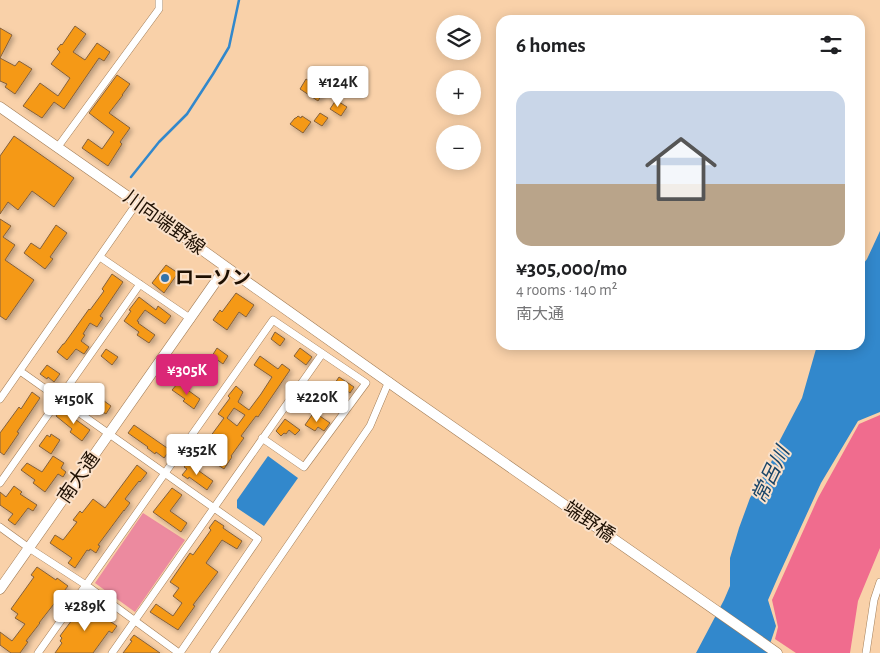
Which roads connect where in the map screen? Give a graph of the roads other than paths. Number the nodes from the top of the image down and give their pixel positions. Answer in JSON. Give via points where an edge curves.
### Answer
{"nodes":[{"id":1,"x":159,"y":0,"type":"edge"},
{"id":2,"x":0,"y":108,"type":"edge"},
{"id":3,"x":58,"y":148,"type":"junction"},
{"id":4,"x":137,"y":203,"type":"junction"},
{"id":5,"x":100,"y":257,"type":"junction"},
{"id":6,"x":226,"y":267,"type":"junction"},
{"id":7,"x":140,"y":284,"type":"junction"},
{"id":8,"x":191,"y":319,"type":"junction"},
{"id":9,"x":322,"y":354,"type":"junction"},
{"id":10,"x":20,"y":372,"type":"junction"},
{"id":11,"x":389,"y":381,"type":"junction"},
{"id":12,"x":401,"y":391,"type":"joint"},
{"id":13,"x":0,"y":399,"type":"edge"},
{"id":14,"x":59,"y":399,"type":"junction"},
{"id":15,"x":109,"y":434,"type":"junction"},
{"id":16,"x":262,"y":438,"type":"junction"},
{"id":17,"x":166,"y":473,"type":"junction"},
{"id":18,"x":0,"y":483,"type":"edge"},
{"id":19,"x":214,"y":508,"type":"junction"},
{"id":20,"x":0,"y":527,"type":"edge"},
{"id":21,"x":29,"y":548,"type":"junction"},
{"id":22,"x":880,"y":582,"type":"edge"},
{"id":23,"x":86,"y":585,"type":"junction"},
{"id":24,"x":0,"y":589,"type":"edge"},
{"id":25,"x":135,"y":621,"type":"junction"},
{"id":26,"x":38,"y":653,"type":"edge"},
{"id":27,"x":112,"y":653,"type":"edge"},
{"id":28,"x":179,"y":653,"type":"edge"},
{"id":29,"x":214,"y":653,"type":"edge"},
{"id":30,"x":777,"y":653,"type":"edge"},
{"id":31,"x":866,"y":653,"type":"edge"}],
"edges":[{"from":1,"to":3,"type":"street","via":[[159,9]]},
{"from":2,"to":3,"type":"main road","name":"川向端野線"},
{"from":3,"to":4,"type":"main road","name":"川向端野線"},
{"from":4,"to":5,"type":"street"},
{"from":4,"to":6,"type":"main road","name":"川向端野線"},
{"from":5,"to":7,"type":"street"},
{"from":5,"to":10,"type":"street"},
{"from":6,"to":8,"type":"main road","name":"南大通"},
{"from":6,"to":11,"type":"main road","name":"川向端野線"},
{"from":7,"to":8,"type":"street"},
{"from":7,"to":14,"type":"street"},
{"from":8,"to":15,"type":"main road","name":"南大通"},
{"from":9,"to":16,"type":"street"},
{"from":9,"to":16,"type":"street","via":[[366,383],[304,467]]},
{"from":9,"to":17,"type":"street","via":[[273,320]]},
{"from":10,"to":13,"type":"street"},
{"from":10,"to":14,"type":"street"},
{"from":11,"to":12,"type":"main road","name":"川向端野線"},
{"from":11,"to":29,"type":"street","via":[[370,426]]},
{"from":12,"to":30,"type":"main road","name":"端野橋"},
{"from":14,"to":15,"type":"street"},
{"from":14,"to":18,"type":"street"},
{"from":15,"to":17,"type":"street"},
{"from":15,"to":21,"type":"main road","name":"南大通"},
{"from":16,"to":19,"type":"street"},
{"from":17,"to":19,"type":"street"},
{"from":17,"to":23,"type":"street"},
{"from":19,"to":25,"type":"street"},
{"from":19,"to":28,"type":"street","via":[[258,539]]},
{"from":20,"to":21,"type":"street"},
{"from":21,"to":23,"type":"street"},
{"from":21,"to":24,"type":"main road","name":"南大通"},
{"from":22,"to":31,"type":"street"},
{"from":23,"to":25,"type":"street"},
{"from":23,"to":26,"type":"street"},
{"from":25,"to":27,"type":"street"},
{"from":25,"to":28,"type":"street"}]}
